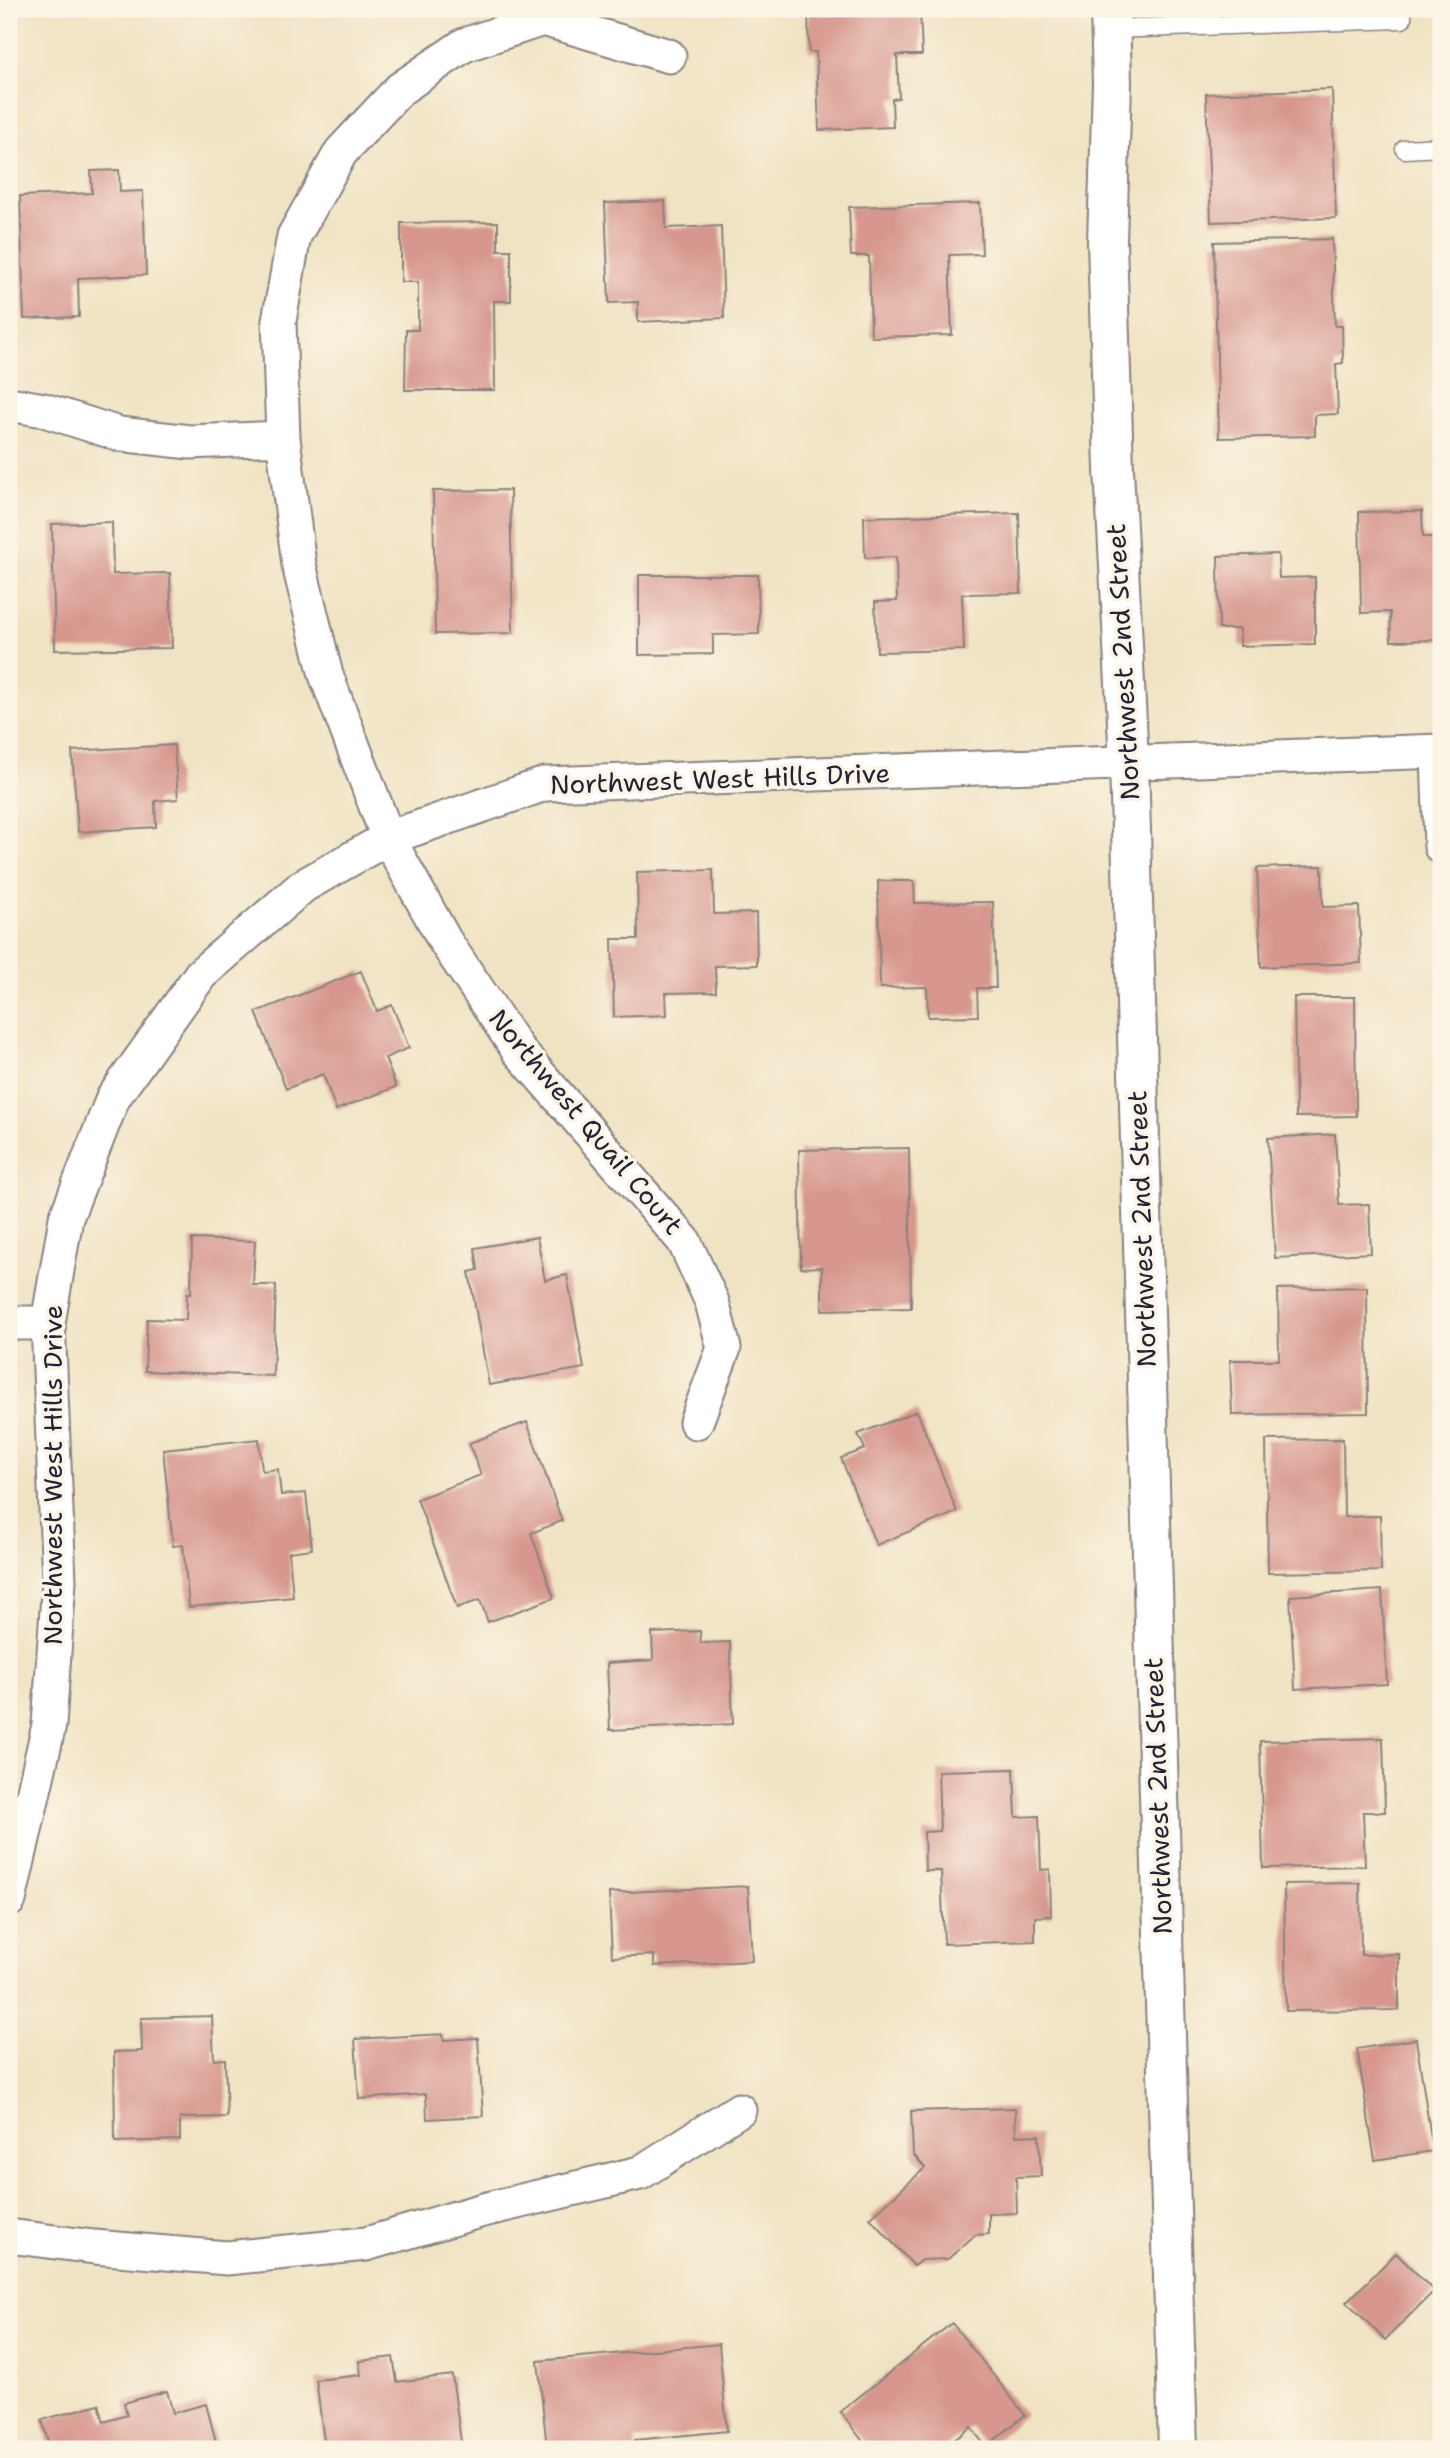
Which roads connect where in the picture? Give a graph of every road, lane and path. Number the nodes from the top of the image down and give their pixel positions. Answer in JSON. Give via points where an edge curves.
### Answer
{"nodes":[{"id":1,"x":1402,"y":9,"type":"edge"},
{"id":2,"x":1110,"y":19,"type":"edge"},
{"id":3,"x":669,"y":56,"type":"dead end"},
{"id":4,"x":1441,"y":147,"type":"edge"},
{"id":5,"x":1405,"y":149,"type":"dead end"},
{"id":6,"x":9,"y":404,"type":"edge"},
{"id":7,"x":283,"y":438,"type":"junction"},
{"id":8,"x":1440,"y":751,"type":"edge"},
{"id":9,"x":1129,"y":762,"type":"junction"},
{"id":10,"x":388,"y":838,"type":"junction"},
{"id":11,"x":1441,"y":847,"type":"edge"},
{"id":12,"x":9,"y":1323,"type":"edge"},
{"id":13,"x":48,"y":1323,"type":"junction"},
{"id":14,"x":696,"y":1422,"type":"dead end"},
{"id":15,"x":9,"y":1900,"type":"edge"},
{"id":16,"x":739,"y":2110,"type":"dead end"},
{"id":17,"x":9,"y":2236,"type":"edge"},
{"id":18,"x":1178,"y":2449,"type":"edge"}],
"edges":[{"from":1,"to":2,"type":"lane","via":[[1402,19]]},
{"from":2,"to":9,"type":"street","name":"Northwest 2nd Street","via":[[1107,241]]},
{"from":3,"to":7,"type":"street","name":"Northwest Quail Court","via":[[543,19],[464,45],[400,89],[341,152],[294,236],[279,321]]},
{"from":4,"to":5,"type":"lane"},
{"from":6,"to":7,"type":"street","via":[[119,434],[190,442]]},
{"from":7,"to":10,"type":"street","name":"Northwest Quail Court","via":[[299,565],[326,675]]},
{"from":8,"to":9,"type":"street","name":"Northwest West Hills Drive"},
{"from":8,"to":11,"type":"street"},
{"from":9,"to":10,"type":"street","name":"Northwest West Hills Drive","via":[[545,784]]},
{"from":9,"to":18,"type":"street","name":"Northwest 2nd Street"},
{"from":10,"to":13,"type":"street","name":"Northwest West Hills Drive","via":[[303,886],[201,974],[113,1098],[66,1218]]},
{"from":10,"to":14,"type":"street","name":"Northwest Quail Court","via":[[445,941],[518,1050],[684,1241],[712,1301],[724,1348]]},
{"from":12,"to":13,"type":"street"},
{"from":13,"to":15,"type":"street","name":"Northwest West Hills Drive","via":[[59,1581],[49,1724]]},
{"from":16,"to":17,"type":"street","via":[[640,2173],[366,2244],[227,2258]]}]}
